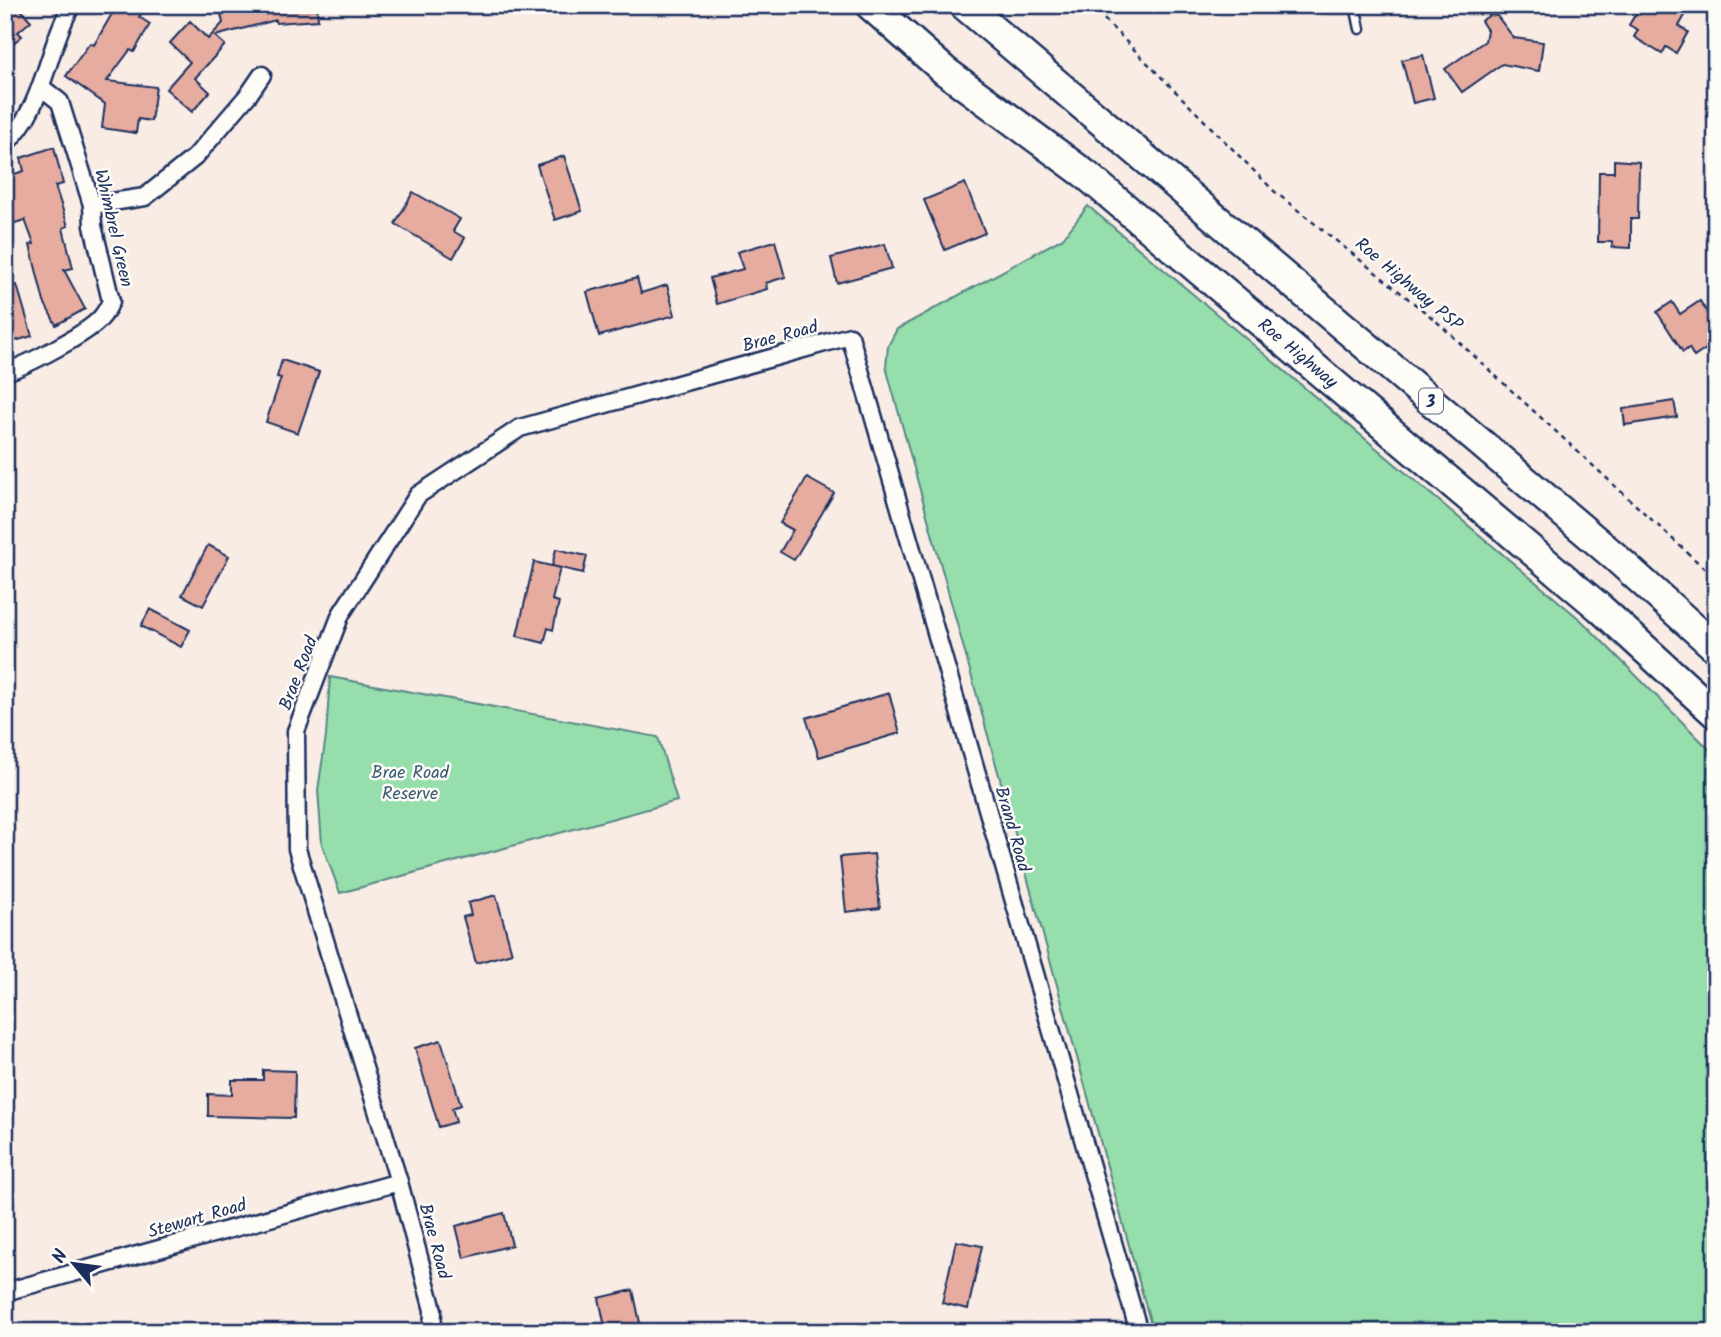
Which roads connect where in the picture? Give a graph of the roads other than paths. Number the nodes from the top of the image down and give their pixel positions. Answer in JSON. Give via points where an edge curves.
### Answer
{"nodes":[{"id":1,"x":72,"y":5,"type":"edge"},
{"id":2,"x":855,"y":5,"type":"edge"},
{"id":3,"x":870,"y":5,"type":"edge"},
{"id":4,"x":964,"y":5,"type":"edge"},
{"id":5,"x":1355,"y":5,"type":"edge"},
{"id":6,"x":1360,"y":29,"type":"dead end"},
{"id":7,"x":945,"y":71,"type":"junction"},
{"id":8,"x":262,"y":75,"type":"dead end"},
{"id":9,"x":41,"y":87,"type":"junction"},
{"id":10,"x":5,"y":144,"type":"edge"},
{"id":11,"x":92,"y":205,"type":"junction"},
{"id":12,"x":850,"y":337,"type":"joint"},
{"id":13,"x":5,"y":372,"type":"edge"},
{"id":14,"x":1716,"y":648,"type":"edge"},
{"id":15,"x":1716,"y":714,"type":"edge"},
{"id":16,"x":399,"y":1182,"type":"junction"},
{"id":17,"x":5,"y":1292,"type":"edge"},
{"id":18,"x":432,"y":1332,"type":"edge"},
{"id":19,"x":1139,"y":1332,"type":"edge"}],
"edges":[{"from":1,"to":9,"type":"street","via":[[58,32]]},
{"from":2,"to":7,"type":"highway"},
{"from":3,"to":7,"type":"highway","name":"Roe Highway"},
{"from":4,"to":14,"type":"highway","number":"3","via":[[1613,555]]},
{"from":5,"to":6,"type":"lane"},
{"from":7,"to":15,"type":"highway","name":"Roe Highway","via":[[1095,182],[1600,608]]},
{"from":8,"to":11,"type":"street","via":[[195,158],[145,197]]},
{"from":9,"to":10,"type":"street","via":[[28,116]]},
{"from":9,"to":11,"type":"street","name":"Whimbrel Green","via":[[60,102]]},
{"from":11,"to":13,"type":"street","name":"Whimbrel Green","via":[[110,292],[108,309],[96,323]]},
{"from":12,"to":16,"type":"street","name":"Brae Road","via":[[520,428],[418,495],[341,614],[296,731],[297,849]]},
{"from":12,"to":19,"type":"street","name":"Brand Road"},
{"from":16,"to":17,"type":"street","name":"Stewart Road"},
{"from":16,"to":18,"type":"street","name":"Brae Road","via":[[433,1310]]}]}
